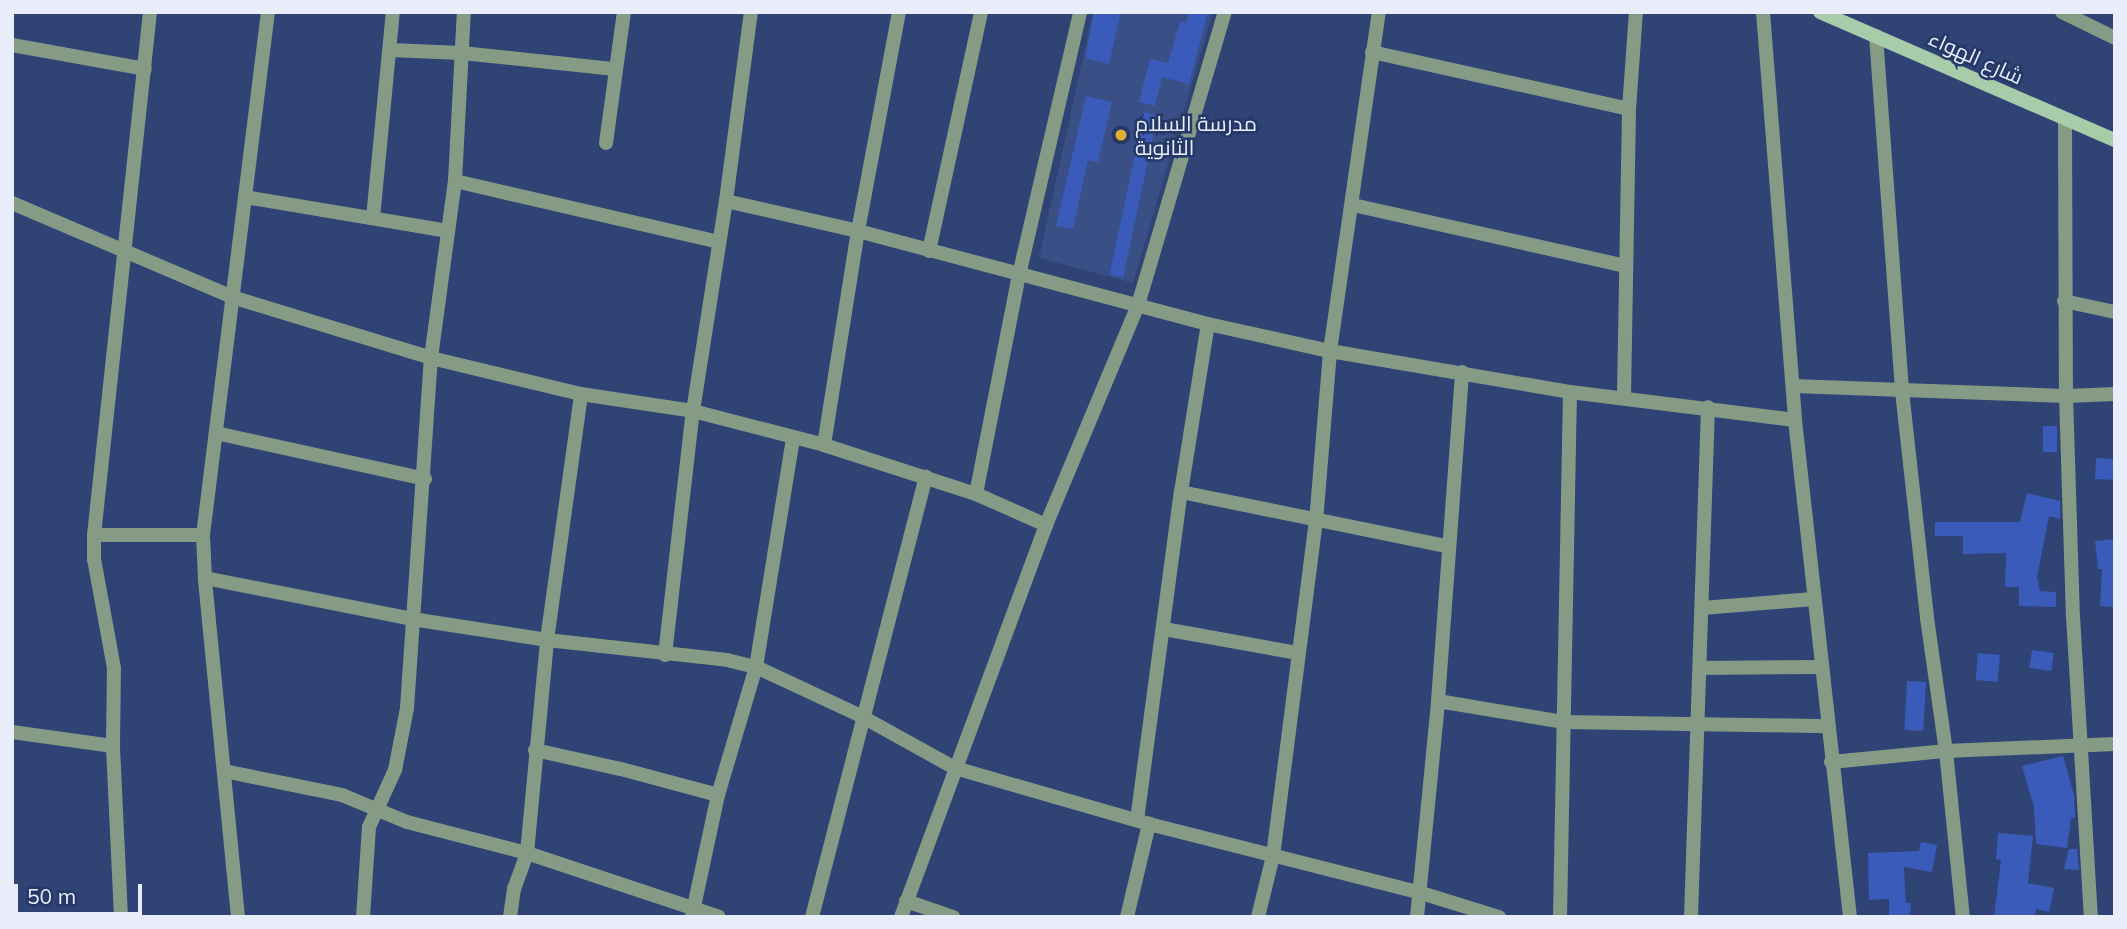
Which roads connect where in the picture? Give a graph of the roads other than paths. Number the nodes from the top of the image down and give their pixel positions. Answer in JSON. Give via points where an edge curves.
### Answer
{"nodes":[{"id":1,"x":150,"y":12,"type":"edge"},
{"id":2,"x":268,"y":12,"type":"edge"},
{"id":3,"x":393,"y":12,"type":"edge"},
{"id":4,"x":464,"y":12,"type":"edge"},
{"id":5,"x":624,"y":12,"type":"edge"},
{"id":6,"x":751,"y":12,"type":"edge"},
{"id":7,"x":899,"y":12,"type":"edge"},
{"id":8,"x":981,"y":12,"type":"edge"},
{"id":9,"x":1080,"y":12,"type":"edge"},
{"id":10,"x":1225,"y":12,"type":"edge"},
{"id":11,"x":1379,"y":12,"type":"edge"},
{"id":12,"x":1636,"y":12,"type":"edge"},
{"id":13,"x":1763,"y":12,"type":"edge"},
{"id":14,"x":1820,"y":12,"type":"edge"},
{"id":15,"x":2062,"y":12,"type":"edge"},
{"id":16,"x":1876,"y":36,"type":"junction"},
{"id":17,"x":2115,"y":38,"type":"edge"},
{"id":18,"x":12,"y":45,"type":"edge"},
{"id":19,"x":390,"y":50,"type":"junction"},
{"id":20,"x":462,"y":52,"type":"junction"},
{"id":21,"x":1372,"y":52,"type":"junction"},
{"id":22,"x":145,"y":69,"type":"junction"},
{"id":23,"x":615,"y":69,"type":"junction"},
{"id":24,"x":1629,"y":109,"type":"junction"},
{"id":25,"x":2065,"y":119,"type":"junction"},
{"id":26,"x":2115,"y":140,"type":"edge"},
{"id":27,"x":606,"y":143,"type":"dead end"},
{"id":28,"x":455,"y":181,"type":"junction"},
{"id":29,"x":245,"y":197,"type":"junction"},
{"id":30,"x":726,"y":201,"type":"junction"},
{"id":31,"x":12,"y":202,"type":"edge"},
{"id":32,"x":1353,"y":205,"type":"junction"},
{"id":33,"x":373,"y":218,"type":"junction"},
{"id":34,"x":448,"y":231,"type":"junction"},
{"id":35,"x":858,"y":231,"type":"junction"},
{"id":36,"x":719,"y":242,"type":"junction"},
{"id":37,"x":125,"y":248,"type":"junction"},
{"id":38,"x":929,"y":251,"type":"junction"},
{"id":39,"x":1626,"y":266,"type":"junction"},
{"id":40,"x":1019,"y":275,"type":"junction"},
{"id":41,"x":232,"y":297,"type":"junction"},
{"id":42,"x":2064,"y":301,"type":"junction"},
{"id":43,"x":1138,"y":305,"type":"junction"},
{"id":44,"x":2115,"y":312,"type":"edge"},
{"id":45,"x":1208,"y":324,"type":"junction"},
{"id":46,"x":1329,"y":351,"type":"junction"},
{"id":47,"x":430,"y":358,"type":"junction"},
{"id":48,"x":1462,"y":372,"type":"junction"},
{"id":49,"x":1793,"y":386,"type":"junction"},
{"id":50,"x":1902,"y":391,"type":"junction"},
{"id":51,"x":1570,"y":392,"type":"junction"},
{"id":52,"x":581,"y":394,"type":"junction"},
{"id":53,"x":2115,"y":394,"type":"edge"},
{"id":54,"x":1624,"y":396,"type":"junction"},
{"id":55,"x":2066,"y":396,"type":"junction"},
{"id":56,"x":1709,"y":407,"type":"junction"},
{"id":57,"x":693,"y":411,"type":"junction"},
{"id":58,"x":1796,"y":420,"type":"junction"},
{"id":59,"x":216,"y":433,"type":"junction"},
{"id":60,"x":793,"y":439,"type":"junction"},
{"id":61,"x":824,"y":445,"type":"junction"},
{"id":62,"x":926,"y":476,"type":"junction"},
{"id":63,"x":425,"y":479,"type":"junction"},
{"id":64,"x":1181,"y":492,"type":"junction"},
{"id":65,"x":976,"y":494,"type":"junction"},
{"id":66,"x":1316,"y":522,"type":"junction"},
{"id":67,"x":1046,"y":525,"type":"junction"},
{"id":68,"x":94,"y":535,"type":"junction"},
{"id":69,"x":203,"y":535,"type":"junction"},
{"id":70,"x":1447,"y":546,"type":"junction"},
{"id":71,"x":205,"y":578,"type":"junction"},
{"id":72,"x":1814,"y":599,"type":"junction"},
{"id":73,"x":1702,"y":608,"type":"junction"},
{"id":74,"x":412,"y":619,"type":"junction"},
{"id":75,"x":1164,"y":629,"type":"junction"},
{"id":76,"x":547,"y":640,"type":"junction"},
{"id":77,"x":1297,"y":653,"type":"junction"},
{"id":78,"x":665,"y":655,"type":"junction"},
{"id":79,"x":756,"y":667,"type":"junction"},
{"id":80,"x":1822,"y":667,"type":"junction"},
{"id":81,"x":1700,"y":668,"type":"junction"},
{"id":82,"x":1438,"y":701,"type":"junction"},
{"id":83,"x":861,"y":716,"type":"junction"},
{"id":84,"x":1564,"y":722,"type":"junction"},
{"id":85,"x":1698,"y":724,"type":"junction"},
{"id":86,"x":1828,"y":726,"type":"junction"},
{"id":87,"x":12,"y":732,"type":"edge"},
{"id":88,"x":2115,"y":744,"type":"edge"},
{"id":89,"x":2082,"y":745,"type":"junction"},
{"id":90,"x":113,"y":746,"type":"junction"},
{"id":91,"x":535,"y":750,"type":"junction"},
{"id":92,"x":1946,"y":751,"type":"junction"},
{"id":93,"x":1831,"y":762,"type":"junction"},
{"id":94,"x":955,"y":768,"type":"junction"},
{"id":95,"x":224,"y":771,"type":"junction"},
{"id":96,"x":719,"y":795,"type":"junction"},
{"id":97,"x":380,"y":809,"type":"junction"},
{"id":98,"x":1143,"y":822,"type":"junction"},
{"id":99,"x":527,"y":853,"type":"junction"},
{"id":100,"x":1273,"y":856,"type":"junction"},
{"id":101,"x":1418,"y":892,"type":"junction"},
{"id":102,"x":906,"y":901,"type":"junction"},
{"id":103,"x":692,"y":912,"type":"edge"},
{"id":104,"x":121,"y":917,"type":"edge"},
{"id":105,"x":239,"y":917,"type":"edge"},
{"id":106,"x":363,"y":917,"type":"edge"},
{"id":107,"x":510,"y":917,"type":"edge"},
{"id":108,"x":719,"y":917,"type":"edge"},
{"id":109,"x":811,"y":917,"type":"edge"},
{"id":110,"x":901,"y":917,"type":"edge"},
{"id":111,"x":953,"y":917,"type":"edge"},
{"id":112,"x":1127,"y":917,"type":"edge"},
{"id":113,"x":1258,"y":917,"type":"edge"},
{"id":114,"x":1417,"y":917,"type":"edge"},
{"id":115,"x":1499,"y":917,"type":"edge"},
{"id":116,"x":1560,"y":917,"type":"edge"},
{"id":117,"x":1691,"y":917,"type":"edge"},
{"id":118,"x":1850,"y":917,"type":"edge"},
{"id":119,"x":1963,"y":917,"type":"edge"},
{"id":120,"x":2091,"y":917,"type":"edge"}],
"edges":[{"from":1,"to":22,"type":"street"},
{"from":2,"to":29,"type":"street"},
{"from":3,"to":19,"type":"street"},
{"from":4,"to":20,"type":"street"},
{"from":5,"to":23,"type":"street"},
{"from":6,"to":30,"type":"street"},
{"from":7,"to":35,"type":"street"},
{"from":8,"to":38,"type":"street"},
{"from":9,"to":40,"type":"street"},
{"from":10,"to":43,"type":"street"},
{"from":11,"to":21,"type":"street"},
{"from":12,"to":24,"type":"street"},
{"from":13,"to":49,"type":"street"},
{"from":14,"to":16,"type":"street","name":"شارع الهواء"},
{"from":15,"to":17,"type":"street"},
{"from":16,"to":25,"type":"street","name":"شارع الهواء"},
{"from":16,"to":50,"type":"street"},
{"from":18,"to":22,"type":"street"},
{"from":19,"to":20,"type":"street"},
{"from":19,"to":33,"type":"street"},
{"from":20,"to":23,"type":"street"},
{"from":20,"to":28,"type":"street"},
{"from":21,"to":24,"type":"street"},
{"from":21,"to":32,"type":"street"},
{"from":22,"to":37,"type":"street"},
{"from":23,"to":27,"type":"street"},
{"from":24,"to":39,"type":"street"},
{"from":25,"to":26,"type":"street","name":"شارع الهواء"},
{"from":25,"to":42,"type":"street"},
{"from":28,"to":34,"type":"street"},
{"from":28,"to":36,"type":"street"},
{"from":29,"to":33,"type":"street"},
{"from":29,"to":41,"type":"street"},
{"from":30,"to":35,"type":"street"},
{"from":30,"to":36,"type":"street"},
{"from":31,"to":37,"type":"street"},
{"from":32,"to":39,"type":"street"},
{"from":32,"to":46,"type":"street"},
{"from":33,"to":34,"type":"street"},
{"from":34,"to":47,"type":"street"},
{"from":35,"to":38,"type":"street"},
{"from":35,"to":61,"type":"street"},
{"from":36,"to":57,"type":"street"},
{"from":37,"to":41,"type":"street"},
{"from":37,"to":68,"type":"street"},
{"from":38,"to":40,"type":"street"},
{"from":39,"to":54,"type":"street"},
{"from":40,"to":43,"type":"street"},
{"from":40,"to":65,"type":"street"},
{"from":41,"to":47,"type":"street"},
{"from":41,"to":59,"type":"street"},
{"from":42,"to":44,"type":"street"},
{"from":42,"to":55,"type":"street"},
{"from":43,"to":45,"type":"street"},
{"from":43,"to":67,"type":"street"},
{"from":45,"to":46,"type":"street"},
{"from":45,"to":64,"type":"street"},
{"from":46,"to":48,"type":"street"},
{"from":46,"to":66,"type":"street"},
{"from":47,"to":52,"type":"street"},
{"from":47,"to":63,"type":"street"},
{"from":48,"to":51,"type":"street"},
{"from":48,"to":70,"type":"street"},
{"from":49,"to":50,"type":"street"},
{"from":49,"to":58,"type":"street"},
{"from":50,"to":55,"type":"street"},
{"from":50,"to":92,"type":"street"},
{"from":51,"to":54,"type":"street"},
{"from":51,"to":84,"type":"street"},
{"from":52,"to":57,"type":"street"},
{"from":52,"to":76,"type":"street"},
{"from":53,"to":55,"type":"street"},
{"from":54,"to":56,"type":"street"},
{"from":55,"to":89,"type":"street"},
{"from":56,"to":58,"type":"street"},
{"from":56,"to":73,"type":"street"},
{"from":57,"to":60,"type":"street"},
{"from":57,"to":78,"type":"street"},
{"from":58,"to":72,"type":"street"},
{"from":59,"to":63,"type":"street"},
{"from":59,"to":69,"type":"street"},
{"from":60,"to":61,"type":"street"},
{"from":60,"to":79,"type":"street"},
{"from":61,"to":62,"type":"street"},
{"from":62,"to":65,"type":"street"},
{"from":62,"to":83,"type":"street"},
{"from":63,"to":74,"type":"street"},
{"from":64,"to":66,"type":"street"},
{"from":64,"to":75,"type":"street"},
{"from":65,"to":67,"type":"street"},
{"from":66,"to":70,"type":"street"},
{"from":66,"to":77,"type":"street"},
{"from":67,"to":94,"type":"street"},
{"from":68,"to":69,"type":"street"},
{"from":68,"to":90,"type":"street","via":[[94,559],[114,668]]},
{"from":69,"to":71,"type":"street"},
{"from":70,"to":82,"type":"street"},
{"from":71,"to":74,"type":"street"},
{"from":71,"to":95,"type":"street"},
{"from":72,"to":73,"type":"street"},
{"from":72,"to":80,"type":"street"},
{"from":73,"to":81,"type":"street"},
{"from":74,"to":76,"type":"street"},
{"from":74,"to":97,"type":"street","via":[[403,734]]},
{"from":75,"to":77,"type":"street"},
{"from":75,"to":98,"type":"street"},
{"from":76,"to":78,"type":"street"},
{"from":76,"to":91,"type":"street"},
{"from":77,"to":100,"type":"street"},
{"from":78,"to":79,"type":"street"},
{"from":79,"to":83,"type":"street"},
{"from":79,"to":96,"type":"street"},
{"from":80,"to":81,"type":"street"},
{"from":80,"to":86,"type":"street"},
{"from":81,"to":85,"type":"street"},
{"from":82,"to":84,"type":"street"},
{"from":82,"to":101,"type":"street"},
{"from":83,"to":94,"type":"street"},
{"from":83,"to":109,"type":"street"},
{"from":84,"to":85,"type":"street"},
{"from":84,"to":116,"type":"street"},
{"from":85,"to":86,"type":"street"},
{"from":85,"to":117,"type":"street"},
{"from":86,"to":93,"type":"street"},
{"from":87,"to":90,"type":"street"},
{"from":88,"to":89,"type":"street"},
{"from":89,"to":92,"type":"street"},
{"from":89,"to":120,"type":"street"},
{"from":90,"to":104,"type":"street"},
{"from":91,"to":96,"type":"street"},
{"from":91,"to":99,"type":"street"},
{"from":92,"to":93,"type":"street"},
{"from":92,"to":119,"type":"street"},
{"from":93,"to":118,"type":"street"},
{"from":94,"to":98,"type":"street"},
{"from":94,"to":102,"type":"street"},
{"from":95,"to":97,"type":"street","via":[[331,792]]},
{"from":95,"to":105,"type":"street"},
{"from":96,"to":103,"type":"street"},
{"from":97,"to":99,"type":"street","via":[[420,827]]},
{"from":97,"to":106,"type":"street","via":[[368,834]]},
{"from":98,"to":100,"type":"street"},
{"from":98,"to":112,"type":"street"},
{"from":99,"to":103,"type":"street"},
{"from":99,"to":107,"type":"street","via":[[514,888]]},
{"from":100,"to":101,"type":"street"},
{"from":100,"to":113,"type":"street"},
{"from":101,"to":114,"type":"street"},
{"from":101,"to":115,"type":"street"},
{"from":102,"to":110,"type":"street"},
{"from":102,"to":111,"type":"street"},
{"from":103,"to":108,"type":"street"}]}
